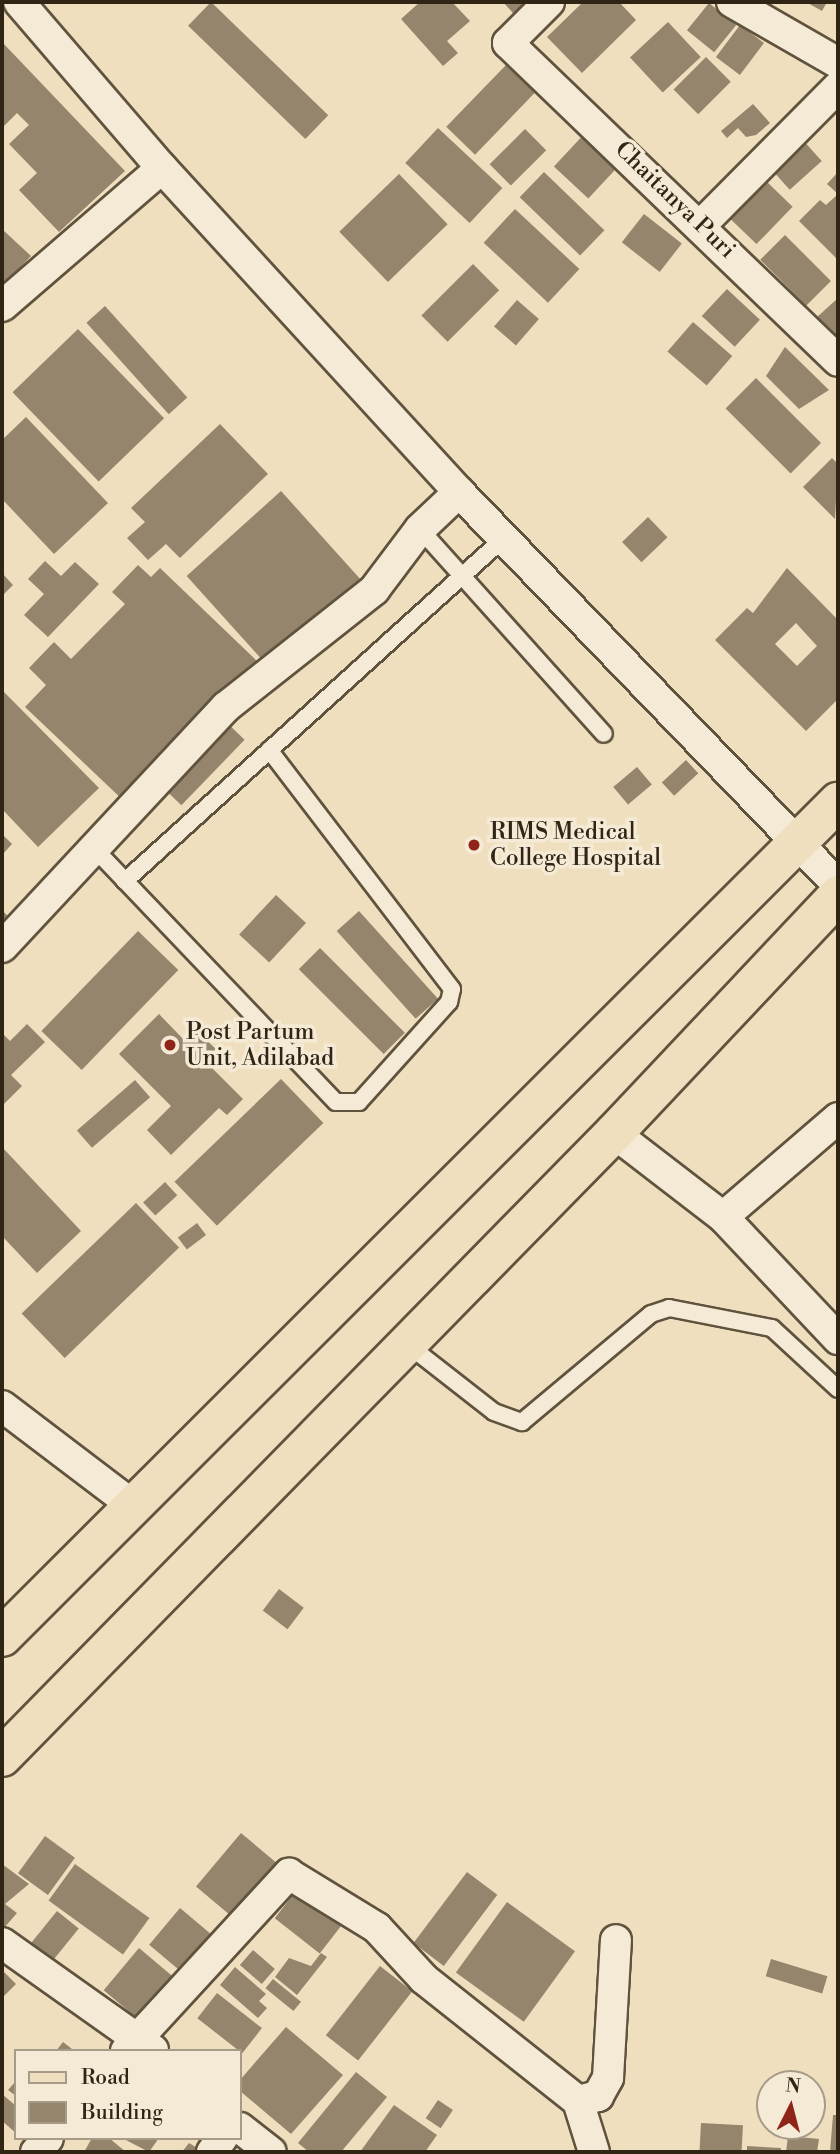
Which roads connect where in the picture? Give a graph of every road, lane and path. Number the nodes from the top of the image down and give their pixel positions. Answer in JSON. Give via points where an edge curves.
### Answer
{"nodes":[{"id":1,"x":19,"y":2,"type":"edge"},
{"id":2,"x":549,"y":2,"type":"edge"},
{"id":3,"x":732,"y":2,"type":"edge"},
{"id":4,"x":838,"y":63,"type":"edge"},
{"id":5,"x":838,"y":87,"type":"edge"},
{"id":6,"x":162,"y":168,"type":"junction"},
{"id":7,"x":702,"y":224,"type":"junction"},
{"id":8,"x":2,"y":306,"type":"edge"},
{"id":9,"x":838,"y":361,"type":"edge"},
{"id":10,"x":459,"y":492,"type":"junction"},
{"id":11,"x":420,"y":529,"type":"junction"},
{"id":12,"x":504,"y":538,"type":"junction"},
{"id":13,"x":464,"y":576,"type":"junction"},
{"id":14,"x":604,"y":734,"type":"dead end"},
{"id":15,"x":269,"y":750,"type":"junction"},
{"id":16,"x":838,"y":802,"type":"edge"},
{"id":17,"x":799,"y":844,"type":"junction"},
{"id":18,"x":91,"y":845,"type":"junction"},
{"id":19,"x":125,"y":881,"type":"junction"},
{"id":20,"x":838,"y":886,"type":"edge"},
{"id":21,"x":838,"y":895,"type":"edge"},
{"id":22,"x":2,"y":947,"type":"edge"},
{"id":23,"x":838,"y":1118,"type":"edge"},
{"id":24,"x":614,"y":1133,"type":"junction"},
{"id":25,"x":723,"y":1217,"type":"junction"},
{"id":26,"x":838,"y":1339,"type":"edge"},
{"id":27,"x":407,"y":1344,"type":"junction"},
{"id":28,"x":838,"y":1389,"type":"edge"},
{"id":29,"x":2,"y":1406,"type":"edge"},
{"id":30,"x":130,"y":1503,"type":"junction"},
{"id":31,"x":2,"y":1637,"type":"edge"},
{"id":32,"x":2,"y":1757,"type":"edge"},
{"id":33,"x":616,"y":1940,"type":"dead end"},
{"id":34,"x":2,"y":1943,"type":"edge"},
{"id":35,"x":139,"y":2046,"type":"edge"},
{"id":36,"x":578,"y":2101,"type":"junction"},
{"id":37,"x":242,"y":2130,"type":"edge"},
{"id":38,"x":271,"y":2152,"type":"edge"},
{"id":39,"x":594,"y":2152,"type":"edge"}],
"edges":[{"from":1,"to":6,"type":"street"},
{"from":2,"to":7,"type":"street","name":"Chaitanya Puri","via":[[508,43]]},
{"from":3,"to":4,"type":"street"},
{"from":5,"to":7,"type":"street"},
{"from":6,"to":8,"type":"street"},
{"from":6,"to":10,"type":"street"},
{"from":7,"to":9,"type":"street","name":"Chaitanya Puri"},
{"from":10,"to":11,"type":"street"},
{"from":10,"to":12,"type":"street"},
{"from":11,"to":13,"type":"lane"},
{"from":11,"to":18,"type":"street","via":[[374,590],[226,707]]},
{"from":12,"to":13,"type":"lane"},
{"from":12,"to":17,"type":"street"},
{"from":13,"to":14,"type":"lane"},
{"from":13,"to":15,"type":"lane"},
{"from":15,"to":19,"type":"lane"},
{"from":15,"to":19,"type":"lane","via":[[452,989],[449,1002],[359,1102],[336,1102]]},
{"from":16,"to":17,"type":"main road"},
{"from":17,"to":20,"type":"street"},
{"from":17,"to":30,"type":"main road"},
{"from":18,"to":19,"type":"lane"},
{"from":18,"to":22,"type":"street","via":[[48,905]]},
{"from":21,"to":24,"type":"main road"},
{"from":23,"to":25,"type":"street"},
{"from":24,"to":25,"type":"street"},
{"from":24,"to":27,"type":"main road"},
{"from":25,"to":26,"type":"street"},
{"from":27,"to":28,"type":"lane","via":[[494,1412],[522,1422],[650,1314],[669,1308],[772,1328]]},
{"from":27,"to":32,"type":"main road"},
{"from":29,"to":30,"type":"street"},
{"from":30,"to":31,"type":"main road"},
{"from":33,"to":36,"type":"street","via":[[608,2078],[598,2096]]},
{"from":34,"to":35,"type":"street"},
{"from":35,"to":36,"type":"street","via":[[289,1874],[377,1928],[424,1979]]},
{"from":36,"to":39,"type":"street"},
{"from":37,"to":38,"type":"street"}]}
